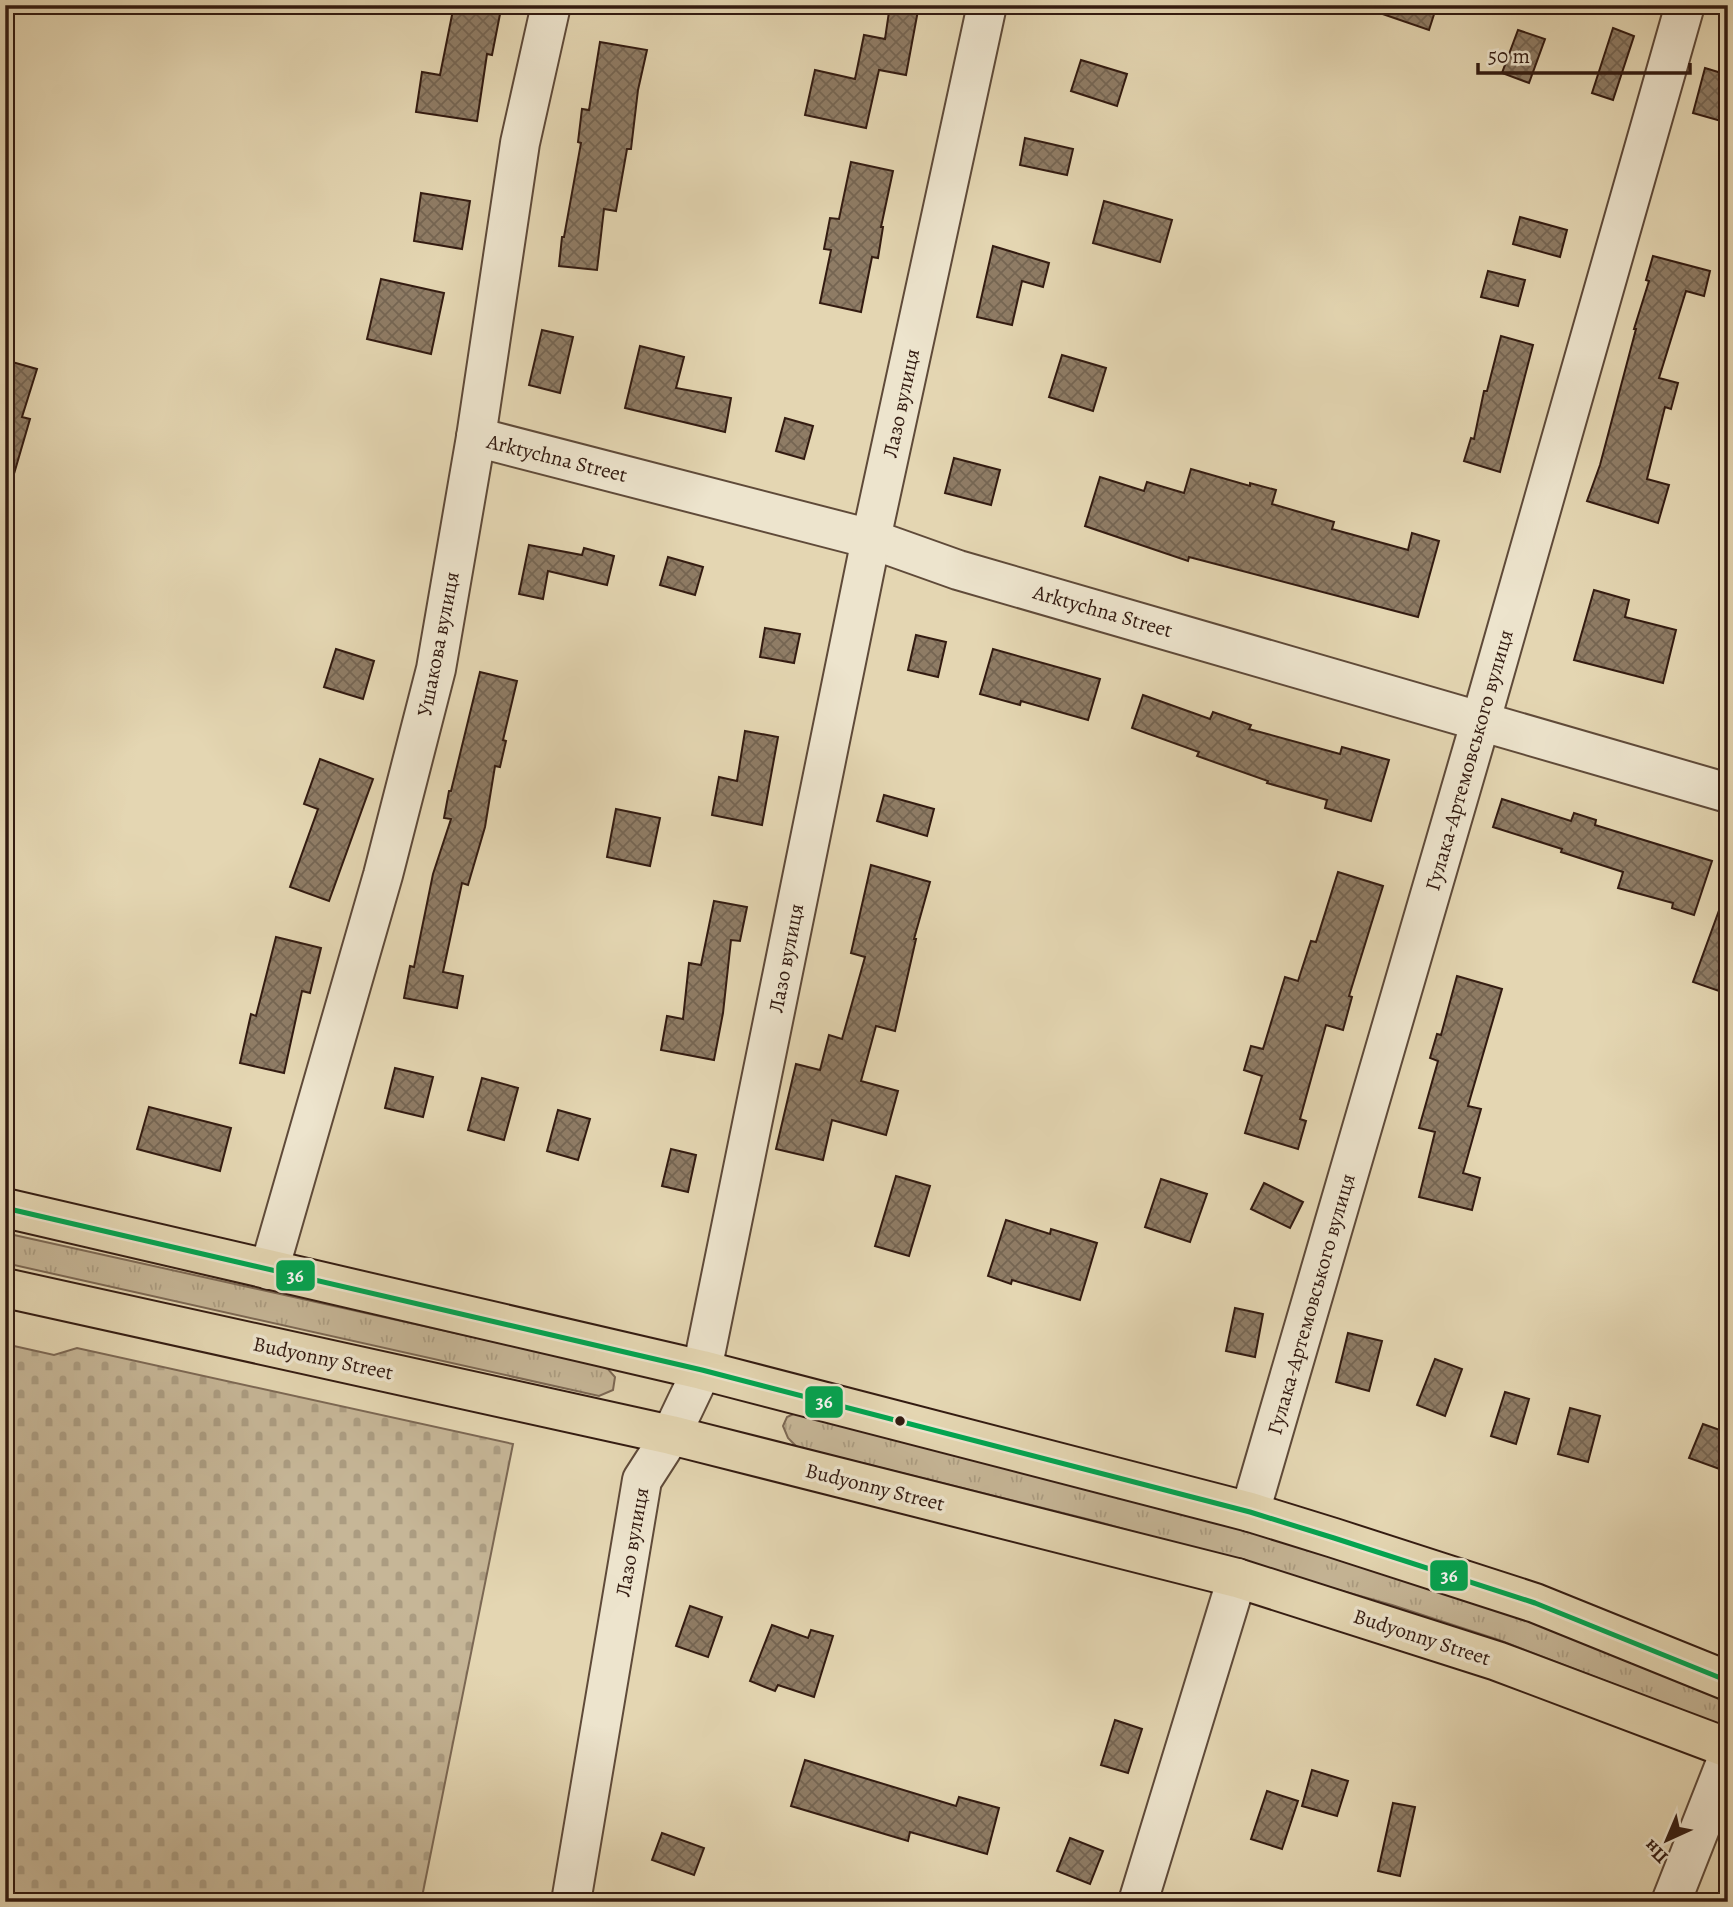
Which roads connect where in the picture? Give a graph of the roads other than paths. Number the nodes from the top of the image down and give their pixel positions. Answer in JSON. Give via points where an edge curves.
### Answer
{"nodes":[{"id":1,"x":551,"y":5,"type":"edge"},
{"id":2,"x":987,"y":5,"type":"edge"},
{"id":3,"x":1685,"y":5,"type":"edge"},
{"id":4,"x":476,"y":437,"type":"junction"},
{"id":5,"x":871,"y":539,"type":"junction"},
{"id":6,"x":1481,"y":720,"type":"junction"},
{"id":7,"x":1728,"y":793,"type":"edge"},
{"id":8,"x":5,"y":1208,"type":"edge"},
{"id":9,"x":269,"y":1270,"type":"junction"},
{"id":10,"x":5,"y":1288,"type":"edge"},
{"id":11,"x":702,"y":1370,"type":"junction"},
{"id":12,"x":671,"y":1435,"type":"junction"},
{"id":13,"x":1250,"y":1513,"type":"junction"},
{"id":14,"x":1237,"y":1578,"type":"junction"},
{"id":15,"x":1728,"y":1681,"type":"edge"},
{"id":16,"x":1728,"y":1748,"type":"edge"},
{"id":17,"x":1728,"y":1757,"type":"edge"},
{"id":18,"x":571,"y":1902,"type":"edge"},
{"id":19,"x":1138,"y":1902,"type":"edge"},
{"id":20,"x":1671,"y":1902,"type":"edge"}],
"edges":[{"from":1,"to":4,"type":"street","name":"Ушакова вулиця","via":[[520,143]]},
{"from":2,"to":5,"type":"street","name":"Лазо вулиця"},
{"from":3,"to":6,"type":"street","name":"Гулака-Артемовського вулиця"},
{"from":4,"to":5,"type":"street","name":"Arktychna Street"},
{"from":4,"to":9,"type":"street","name":"Ушакова вулиця","via":[[436,670],[383,875]]},
{"from":5,"to":6,"type":"street","name":"Arktychna Street","via":[[958,570]]},
{"from":5,"to":11,"type":"street","name":"Лазо вулиця"},
{"from":6,"to":7,"type":"street","name":"Arktychna Street"},
{"from":6,"to":13,"type":"street","name":"Гулака-Артемовського вулиця"},
{"from":8,"to":9,"type":"main road"},
{"from":9,"to":11,"type":"main road"},
{"from":10,"to":12,"type":"main road","name":"Budyonny Street"},
{"from":11,"to":12,"type":"street","name":"Лазо вулиця"},
{"from":11,"to":13,"type":"main road"},
{"from":12,"to":14,"type":"main road","name":"Budyonny Street"},
{"from":12,"to":18,"type":"street","name":"Лазо вулиця","via":[[642,1480]]},
{"from":13,"to":15,"type":"main road","via":[[1535,1603]]},
{"from":14,"to":16,"type":"main road","name":"Budyonny Street","via":[[1497,1661]]},
{"from":14,"to":19,"type":"street"},
{"from":17,"to":20,"type":"street"}]}
